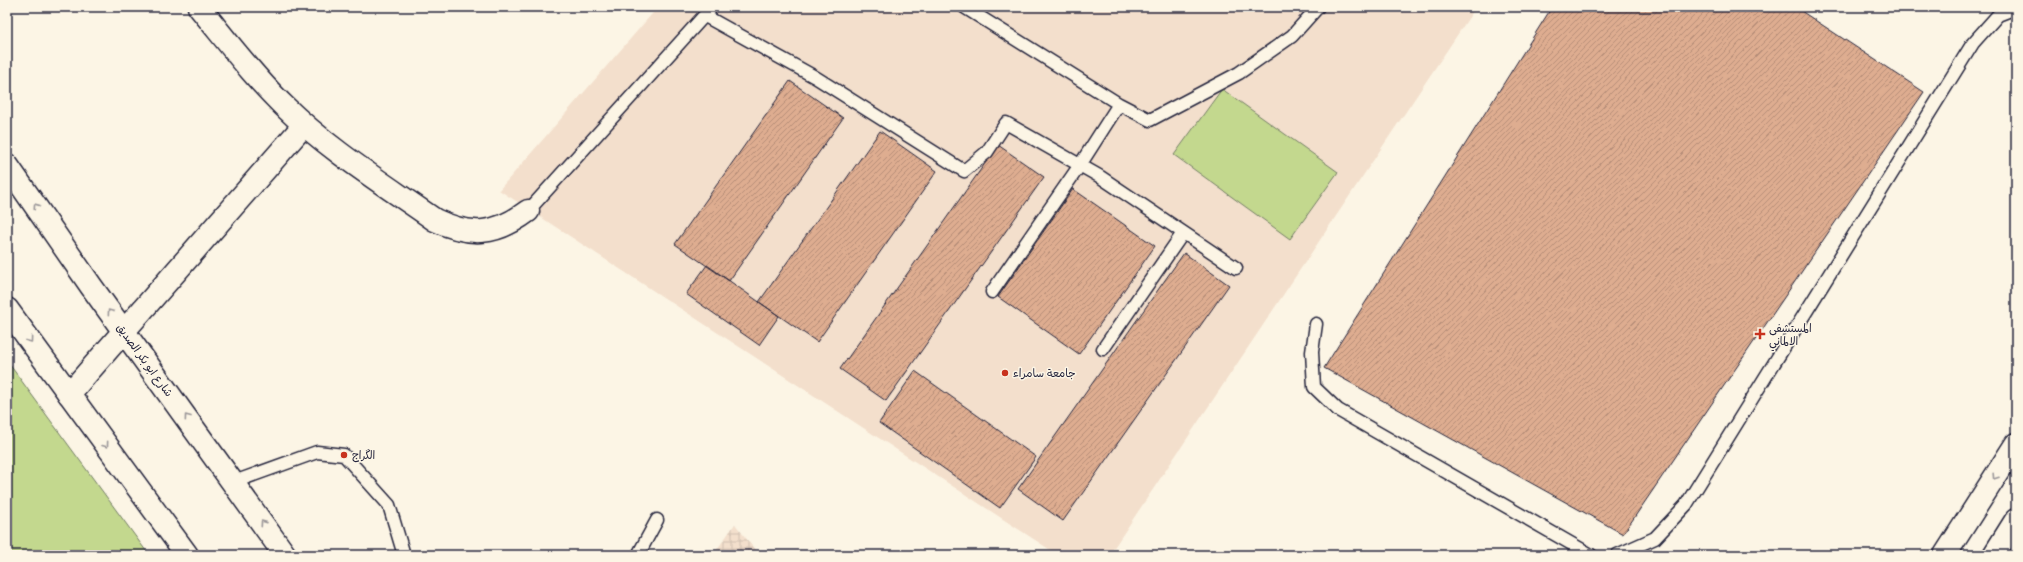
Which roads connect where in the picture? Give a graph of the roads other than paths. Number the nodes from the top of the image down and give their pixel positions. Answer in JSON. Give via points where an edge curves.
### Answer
{"nodes":[{"id":1,"x":199,"y":7,"type":"edge"},
{"id":2,"x":964,"y":7,"type":"edge"},
{"id":3,"x":1318,"y":7,"type":"edge"},
{"id":4,"x":2016,"y":8,"type":"edge"},
{"id":5,"x":709,"y":11,"type":"edge"},
{"id":6,"x":1119,"y":104,"type":"junction"},
{"id":7,"x":304,"y":124,"type":"junction"},
{"id":8,"x":7,"y":165,"type":"edge"},
{"id":9,"x":1080,"y":165,"type":"junction"},
{"id":10,"x":528,"y":211,"type":"joint"},
{"id":11,"x":1184,"y":233,"type":"junction"},
{"id":12,"x":1236,"y":268,"type":"dead end"},
{"id":13,"x":992,"y":292,"type":"dead end"},
{"id":14,"x":7,"y":309,"type":"edge"},
{"id":15,"x":1316,"y":324,"type":"dead end"},
{"id":16,"x":124,"y":330,"type":"junction"},
{"id":17,"x":1103,"y":349,"type":"dead end"},
{"id":18,"x":69,"y":394,"type":"junction"},
{"id":19,"x":2016,"y":444,"type":"edge"},
{"id":20,"x":234,"y":482,"type":"junction"},
{"id":21,"x":657,"y":520,"type":"dead end"},
{"id":22,"x":2016,"y":520,"type":"edge"},
{"id":23,"x":187,"y":555,"type":"edge"},
{"id":24,"x":285,"y":555,"type":"edge"},
{"id":25,"x":404,"y":555,"type":"edge"},
{"id":26,"x":638,"y":555,"type":"edge"},
{"id":27,"x":1591,"y":555,"type":"edge"},
{"id":28,"x":1617,"y":555,"type":"edge"},
{"id":29,"x":1945,"y":555,"type":"edge"},
{"id":30,"x":1994,"y":555,"type":"edge"}],
"edges":[{"from":1,"to":7,"type":"street","via":[[266,88]]},
{"from":2,"to":6,"type":"lane"},
{"from":3,"to":6,"type":"lane","via":[[1292,36],[1239,73],[1150,120]]},
{"from":4,"to":28,"type":"lane","via":[[1998,15],[1973,43],[1686,504],[1655,538]]},
{"from":5,"to":9,"type":"lane","via":[[964,171],[987,152],[1006,123]]},
{"from":5,"to":10,"type":"lane"},
{"from":6,"to":9,"type":"lane"},
{"from":7,"to":10,"type":"street","via":[[435,220],[450,227],[466,231],[483,231],[505,225]]},
{"from":7,"to":16,"type":"street"},
{"from":16,"to":8,"type":"street","name":"شارع ابو بكر الصديق","one_way":true},
{"from":9,"to":11,"type":"lane"},
{"from":9,"to":13,"type":"lane"},
{"from":11,"to":12,"type":"lane"},
{"from":11,"to":17,"type":"lane"},
{"from":14,"to":18,"type":"street","one_way":true},
{"from":15,"to":27,"type":"lane","via":[[1312,352],[1314,387],[1338,410]]},
{"from":16,"to":18,"type":"street"},
{"from":20,"to":16,"type":"street","name":"شارع ابو بكر الصديق","one_way":true},
{"from":18,"to":23,"type":"street","one_way":true},
{"from":19,"to":29,"type":"street","one_way":true},
{"from":24,"to":20,"type":"street","name":"شارع ابو بكر الصديق","one_way":true},
{"from":20,"to":25,"type":"lane","via":[[316,452],[344,455],[389,505]]},
{"from":21,"to":26,"type":"lane"},
{"from":22,"to":30,"type":"street"}]}
